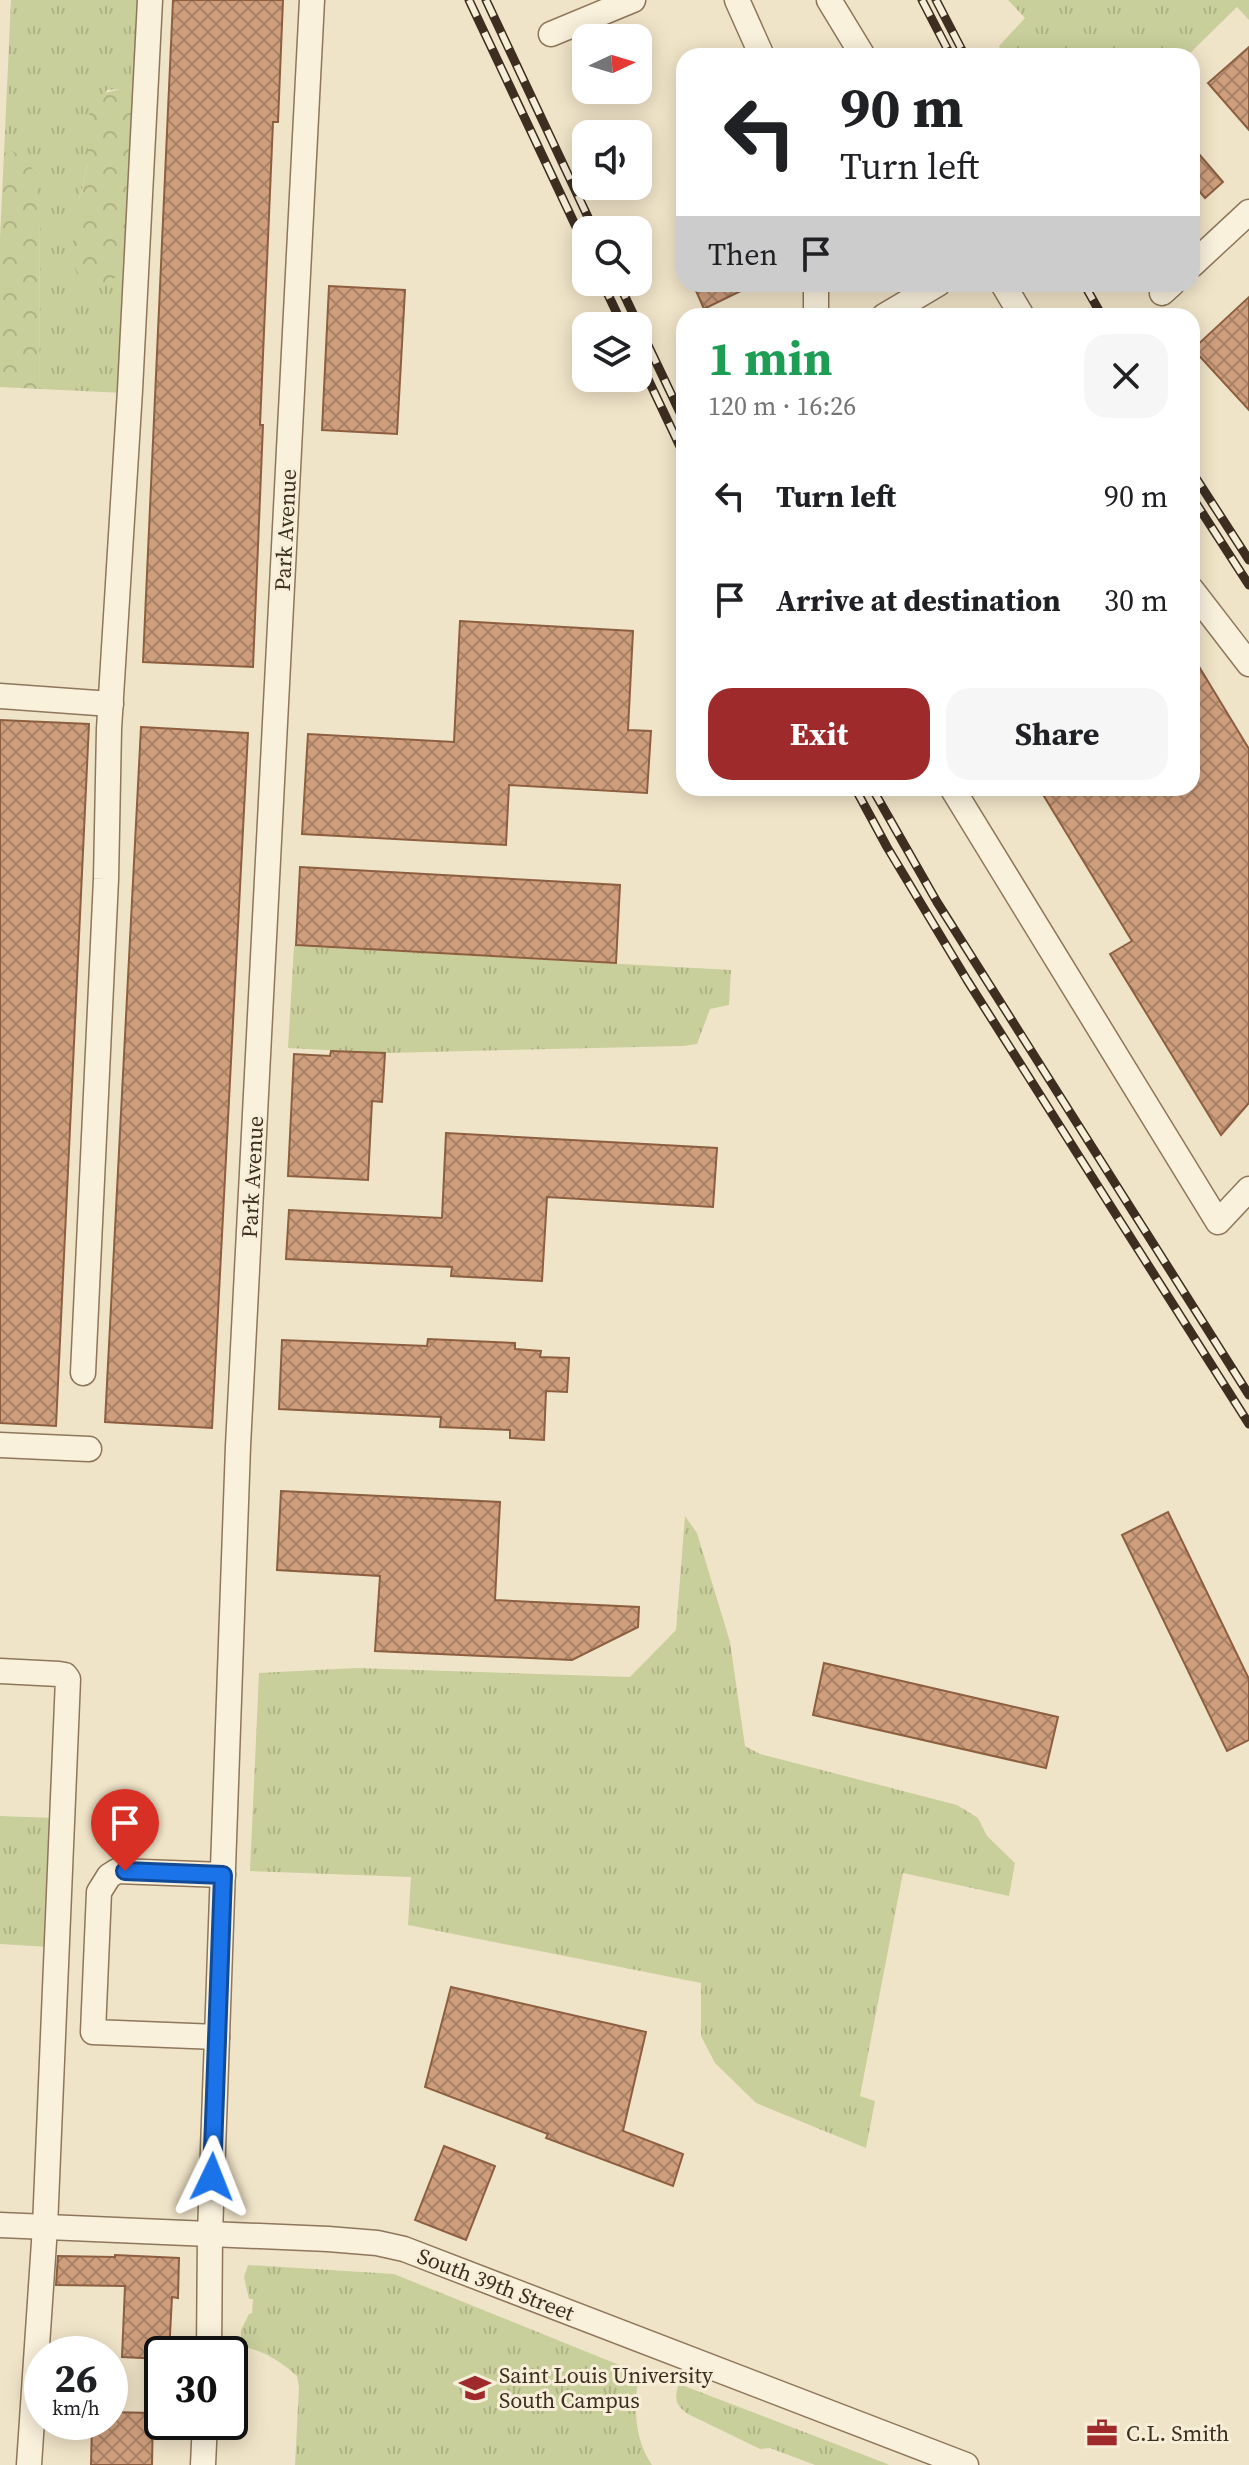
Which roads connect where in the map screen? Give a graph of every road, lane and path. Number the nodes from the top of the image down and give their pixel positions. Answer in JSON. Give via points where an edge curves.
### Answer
{"nodes":[{"id":1,"x":150,"y":0,"type":"edge"},
{"id":2,"x":312,"y":0,"type":"edge"},
{"id":3,"x":633,"y":0,"type":"edge"},
{"id":4,"x":737,"y":0,"type":"edge"},
{"id":5,"x":829,"y":0,"type":"edge"},
{"id":6,"x":551,"y":34,"type":"dead end"},
{"id":7,"x":758,"y":48,"type":"edge"},
{"id":8,"x":858,"y":48,"type":"edge"},
{"id":9,"x":1249,"y":212,"type":"edge"},
{"id":10,"x":1200,"y":258,"type":"edge"},
{"id":11,"x":924,"y":292,"type":"edge"},
{"id":12,"x":898,"y":308,"type":"edge"},
{"id":13,"x":1200,"y":600,"type":"edge"},
{"id":14,"x":1249,"y":664,"type":"edge"},
{"id":15,"x":0,"y":696,"type":"edge"},
{"id":16,"x":111,"y":704,"type":"junction"},
{"id":17,"x":957,"y":796,"type":"edge"},
{"id":18,"x":1249,"y":1189,"type":"edge"},
{"id":19,"x":83,"y":1373,"type":"dead end"},
{"id":20,"x":0,"y":1445,"type":"edge"},
{"id":21,"x":89,"y":1449,"type":"dead end"},
{"id":22,"x":0,"y":1671,"type":"edge"},
{"id":23,"x":223,"y":1875,"type":"junction"},
{"id":24,"x":217,"y":2037,"type":"junction"},
{"id":25,"x":0,"y":2225,"type":"edge"},
{"id":26,"x":45,"y":2227,"type":"junction"},
{"id":27,"x":210,"y":2234,"type":"junction"},
{"id":28,"x":209,"y":2336,"type":"edge"},
{"id":29,"x":204,"y":2440,"type":"edge"},
{"id":30,"x":29,"y":2465,"type":"edge"},
{"id":31,"x":203,"y":2465,"type":"edge"},
{"id":32,"x":966,"y":2465,"type":"edge"}],
"edges":[{"from":1,"to":16,"type":"street"},
{"from":2,"to":23,"type":"street","name":"Park Avenue","via":[[238,1446]]},
{"from":3,"to":6,"type":"street"},
{"from":4,"to":7,"type":"street"},
{"from":5,"to":8,"type":"street"},
{"from":9,"to":10,"type":"street"},
{"from":11,"to":12,"type":"street"},
{"from":13,"to":14,"type":"street"},
{"from":15,"to":16,"type":"street"},
{"from":16,"to":19,"type":"street"},
{"from":17,"to":18,"type":"street","via":[[1218,1222]]},
{"from":20,"to":21,"type":"street"},
{"from":22,"to":26,"type":"street","via":[[68,1679]]},
{"from":23,"to":24,"type":"street","name":"Park Avenue"},
{"from":23,"to":24,"type":"street","via":[[117,1871],[109,1876],[99,1892],[93,2032]]},
{"from":24,"to":27,"type":"street","name":"Park Avenue"},
{"from":25,"to":26,"type":"street","name":"South 39th Street"},
{"from":26,"to":27,"type":"street","name":"South 39th Street"},
{"from":26,"to":30,"type":"street"},
{"from":27,"to":28,"type":"street","name":"Park Avenue"},
{"from":27,"to":32,"type":"street","name":"South 39th Street","via":[[328,2239],[404,2249]]},
{"from":29,"to":31,"type":"street"}]}
